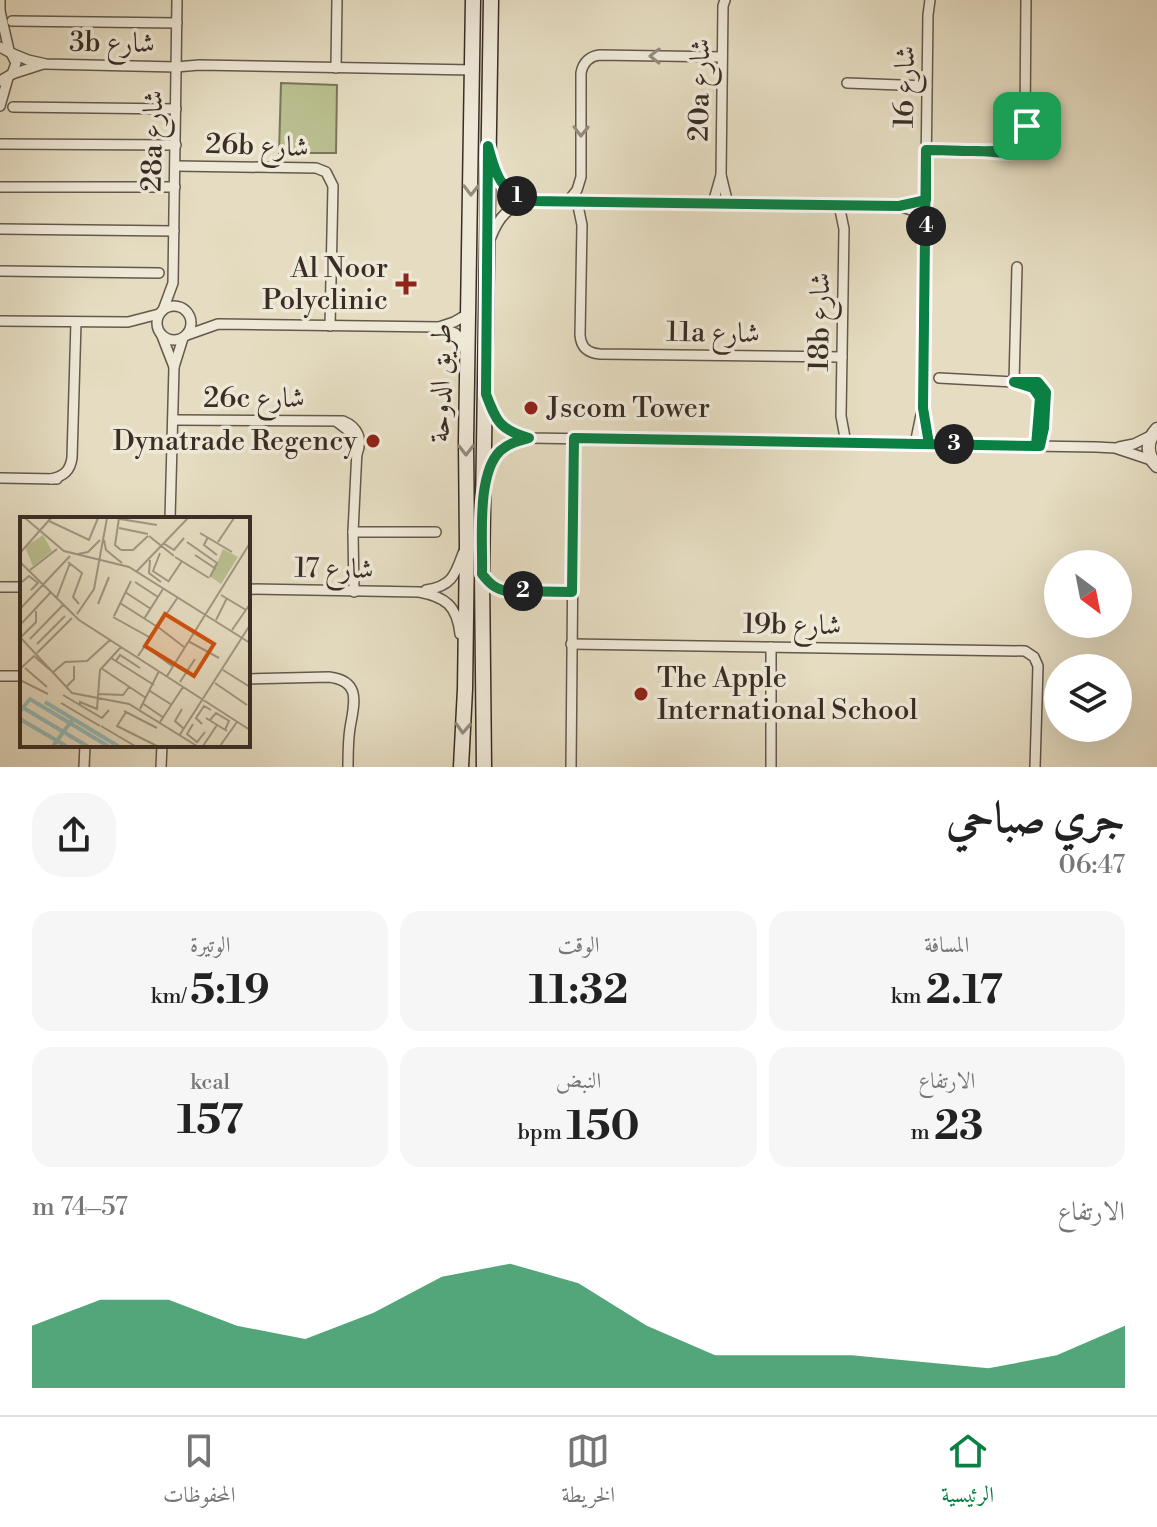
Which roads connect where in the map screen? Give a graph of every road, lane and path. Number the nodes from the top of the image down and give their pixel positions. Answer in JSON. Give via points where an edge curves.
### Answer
{"nodes":[{"id":1,"x":0,"y":0,"type":"edge"},
{"id":2,"x":177,"y":0,"type":"edge"},
{"id":3,"x":337,"y":0,"type":"edge"},
{"id":4,"x":473,"y":0,"type":"edge"},
{"id":5,"x":491,"y":0,"type":"edge"},
{"id":6,"x":499,"y":0,"type":"edge"},
{"id":7,"x":1026,"y":0,"type":"edge"},
{"id":8,"x":723,"y":2,"type":"edge"},
{"id":9,"x":928,"y":2,"type":"edge"},
{"id":10,"x":0,"y":10,"type":"edge"},
{"id":11,"x":491,"y":18,"type":"junction"},
{"id":12,"x":12,"y":21,"type":"dead end"},
{"id":13,"x":177,"y":23,"type":"junction"},
{"id":14,"x":7,"y":50,"type":"edge"},
{"id":15,"x":722,"y":57,"type":"junction"},
{"id":16,"x":176,"y":63,"type":"junction"},
{"id":17,"x":46,"y":64,"type":"junction"},
{"id":18,"x":336,"y":68,"type":"junction"},
{"id":19,"x":473,"y":70,"type":"junction"},
{"id":20,"x":7,"y":78,"type":"edge"},
{"id":21,"x":847,"y":83,"type":"dead end"},
{"id":22,"x":927,"y":86,"type":"junction"},
{"id":23,"x":0,"y":106,"type":"edge"},
{"id":24,"x":13,"y":107,"type":"dead end"},
{"id":25,"x":176,"y":109,"type":"junction"},
{"id":26,"x":0,"y":144,"type":"edge"},
{"id":27,"x":176,"y":145,"type":"junction"},
{"id":28,"x":488,"y":146,"type":"junction"},
{"id":29,"x":926,"y":150,"type":"junction"},
{"id":30,"x":176,"y":166,"type":"junction"},
{"id":31,"x":721,"y":175,"type":"junction"},
{"id":32,"x":0,"y":187,"type":"edge"},
{"id":33,"x":175,"y":187,"type":"junction"},
{"id":34,"x":926,"y":200,"type":"junction"},
{"id":35,"x":530,"y":201,"type":"junction"},
{"id":36,"x":572,"y":201,"type":"junction"},
{"id":37,"x":588,"y":201,"type":"junction"},
{"id":38,"x":713,"y":203,"type":"junction"},
{"id":39,"x":728,"y":204,"type":"junction"},
{"id":40,"x":839,"y":205,"type":"junction"},
{"id":41,"x":852,"y":206,"type":"junction"},
{"id":42,"x":899,"y":206,"type":"junction"},
{"id":43,"x":926,"y":215,"type":"junction"},
{"id":44,"x":582,"y":225,"type":"junction"},
{"id":45,"x":0,"y":229,"type":"edge"},
{"id":46,"x":844,"y":229,"type":"junction"},
{"id":47,"x":174,"y":231,"type":"junction"},
{"id":48,"x":488,"y":244,"type":"junction"},
{"id":49,"x":1017,"y":267,"type":"dead end"},
{"id":50,"x":0,"y":271,"type":"edge"},
{"id":51,"x":159,"y":273,"type":"dead end"},
{"id":52,"x":173,"y":283,"type":"junction"},
{"id":53,"x":161,"y":312,"type":"junction"},
{"id":54,"x":186,"y":312,"type":"junction"},
{"id":55,"x":468,"y":314,"type":"junction"},
{"id":56,"x":0,"y":321,"type":"edge"},
{"id":57,"x":76,"y":322,"type":"junction"},
{"id":58,"x":128,"y":322,"type":"junction"},
{"id":59,"x":218,"y":324,"type":"junction"},
{"id":60,"x":330,"y":326,"type":"junction"},
{"id":61,"x":439,"y":327,"type":"junction"},
{"id":62,"x":160,"y":334,"type":"junction"},
{"id":63,"x":185,"y":336,"type":"junction"},
{"id":64,"x":467,"y":345,"type":"junction"},
{"id":65,"x":842,"y":357,"type":"junction"},
{"id":66,"x":174,"y":367,"type":"junction"},
{"id":67,"x":939,"y":378,"type":"dead end"},
{"id":68,"x":1014,"y":382,"type":"junction"},
{"id":69,"x":486,"y":394,"type":"junction"},
{"id":70,"x":923,"y":408,"type":"junction"},
{"id":71,"x":841,"y":416,"type":"junction"},
{"id":72,"x":173,"y":420,"type":"junction"},
{"id":73,"x":1154,"y":432,"type":"edge"},
{"id":74,"x":529,"y":438,"type":"junction"},
{"id":75,"x":574,"y":438,"type":"junction"},
{"id":76,"x":835,"y":442,"type":"junction"},
{"id":77,"x":846,"y":443,"type":"junction"},
{"id":78,"x":915,"y":444,"type":"junction"},
{"id":79,"x":929,"y":444,"type":"junction"},
{"id":80,"x":1038,"y":446,"type":"junction"},
{"id":81,"x":1115,"y":448,"type":"junction"},
{"id":82,"x":1155,"y":466,"type":"edge"},
{"id":83,"x":0,"y":478,"type":"edge"},
{"id":84,"x":484,"y":486,"type":"junction"},
{"id":85,"x":170,"y":517,"type":"edge"},
{"id":86,"x":353,"y":532,"type":"junction"},
{"id":87,"x":436,"y":532,"type":"dead end"},
{"id":88,"x":467,"y":545,"type":"junction"},
{"id":89,"x":482,"y":574,"type":"junction"},
{"id":90,"x":250,"y":589,"type":"edge"},
{"id":91,"x":506,"y":591,"type":"junction"},
{"id":92,"x":354,"y":592,"type":"junction"},
{"id":93,"x":419,"y":592,"type":"junction"},
{"id":94,"x":572,"y":592,"type":"junction"},
{"id":95,"x":483,"y":605,"type":"junction"},
{"id":96,"x":571,"y":644,"type":"junction"},
{"id":97,"x":771,"y":647,"type":"junction"},
{"id":98,"x":466,"y":651,"type":"junction"},
{"id":99,"x":250,"y":679,"type":"edge"},
{"id":100,"x":85,"y":747,"type":"edge"},
{"id":101,"x":162,"y":747,"type":"edge"},
{"id":102,"x":84,"y":767,"type":"edge"},
{"id":103,"x":161,"y":767,"type":"edge"},
{"id":104,"x":348,"y":767,"type":"edge"},
{"id":105,"x":461,"y":767,"type":"edge"},
{"id":106,"x":484,"y":767,"type":"edge"},
{"id":107,"x":571,"y":767,"type":"edge"},
{"id":108,"x":771,"y":767,"type":"edge"},
{"id":109,"x":1035,"y":767,"type":"edge"}],
"edges":[{"from":1,"to":10,"type":"street"},
{"from":2,"to":13,"type":"street","name":"28a شارع"},
{"from":3,"to":18,"type":"street"},
{"from":4,"to":19,"type":"main road","name":"طريق الدوحة"},
{"from":5,"to":11,"type":"main road","name":"طريق الدوحة"},
{"from":6,"to":11,"type":"street"},
{"from":7,"to":29,"type":"street","via":[[1025,121],[1019,142],[1005,151]]},
{"from":8,"to":15,"type":"street","name":"20a شارع"},
{"from":9,"to":22,"type":"street","name":"شارع 16"},
{"from":10,"to":14,"type":"street"},
{"from":11,"to":28,"type":"main road","name":"طريق الدوحة"},
{"from":12,"to":13,"type":"street"},
{"from":13,"to":16,"type":"street","name":"28a شارع"},
{"from":14,"to":17,"type":"street","name":"3b شارع"},
{"from":14,"to":20,"type":"street","via":[[16,63]]},
{"from":15,"to":31,"type":"street","name":"20a شارع"},
{"from":15,"to":36,"type":"street","one_way":true,"via":[[589,59],[581,73],[581,177]]},
{"from":16,"to":17,"type":"street","name":"3b شارع"},
{"from":16,"to":18,"type":"street","name":"3b شارع"},
{"from":16,"to":25,"type":"street","name":"28a شارع"},
{"from":17,"to":20,"type":"street","name":"3b شارع"},
{"from":18,"to":19,"type":"street","name":"3b شارع"},
{"from":19,"to":28,"type":"main road","via":[[483,77]]},
{"from":19,"to":55,"type":"main road","name":"طريق الدوحة","one_way":true},
{"from":20,"to":23,"type":"street"},
{"from":21,"to":22,"type":"street"},
{"from":22,"to":29,"type":"street","name":"شارع 16"},
{"from":24,"to":25,"type":"street"},
{"from":25,"to":27,"type":"street","name":"28a شارع"},
{"from":26,"to":27,"type":"street"},
{"from":27,"to":30,"type":"street","name":"28a شارع"},
{"from":28,"to":35,"type":"street","via":[[500,182]]},
{"from":28,"to":48,"type":"main road","name":"طريق الدوحة"},
{"from":29,"to":34,"type":"street","name":"شارع 16"},
{"from":30,"to":33,"type":"street","name":"28a شارع"},
{"from":30,"to":60,"type":"street","name":"26b شارع","via":[[326,172],[333,186]]},
{"from":31,"to":38,"type":"street","name":"20a شارع"},
{"from":31,"to":39,"type":"street","name":"20a شارع"},
{"from":32,"to":33,"type":"street"},
{"from":33,"to":47,"type":"street","name":"28a شارع"},
{"from":34,"to":42,"type":"street"},
{"from":34,"to":43,"type":"street","name":"شارع 16"},
{"from":35,"to":36,"type":"street"},
{"from":35,"to":48,"type":"street","via":[[506,211]]},
{"from":36,"to":37,"type":"street"},
{"from":36,"to":44,"type":"street"},
{"from":37,"to":38,"type":"street"},
{"from":37,"to":44,"type":"street"},
{"from":38,"to":39,"type":"street"},
{"from":39,"to":40,"type":"street"},
{"from":40,"to":41,"type":"street"},
{"from":40,"to":46,"type":"street","name":"18b شارع"},
{"from":41,"to":42,"type":"street"},
{"from":41,"to":46,"type":"street","name":"18b شارع"},
{"from":42,"to":43,"type":"street"},
{"from":43,"to":70,"type":"street","name":"شارع 16"},
{"from":44,"to":65,"type":"street","name":"11a شارع","via":[[580,335],[591,353]]},
{"from":45,"to":47,"type":"street"},
{"from":46,"to":65,"type":"street","name":"18b شارع"},
{"from":47,"to":52,"type":"street","name":"28a شارع"},
{"from":48,"to":69,"type":"main road","name":"طريق الدوحة"},
{"from":49,"to":68,"type":"street"},
{"from":50,"to":51,"type":"street"},
{"from":52,"to":53,"type":"street","name":"28a شارع"},
{"from":52,"to":54,"type":"street","name":"28a شارع"},
{"from":53,"to":54,"type":"street","via":[[174,306]]},
{"from":53,"to":58,"type":"street"},
{"from":53,"to":62,"type":"street","via":[[156,327]]},
{"from":54,"to":59,"type":"street"},
{"from":54,"to":63,"type":"street","via":[[191,324]]},
{"from":55,"to":61,"type":"street"},
{"from":55,"to":64,"type":"main road","name":"طريق الدوحة"},
{"from":56,"to":57,"type":"street"},
{"from":57,"to":58,"type":"street"},
{"from":57,"to":83,"type":"street","via":[[72,474],[63,479]]},
{"from":58,"to":62,"type":"street"},
{"from":59,"to":60,"type":"street"},
{"from":59,"to":63,"type":"street"},
{"from":60,"to":61,"type":"street"},
{"from":61,"to":64,"type":"street"},
{"from":62,"to":63,"type":"street","via":[[172,341]]},
{"from":62,"to":66,"type":"street"},
{"from":63,"to":66,"type":"street"},
{"from":64,"to":88,"type":"main road","name":"طريق الدوحة","one_way":true},
{"from":65,"to":71,"type":"street","name":"18b شارع"},
{"from":66,"to":72,"type":"street"},
{"from":67,"to":68,"type":"street"},
{"from":68,"to":80,"type":"street","via":[[1033,381],[1044,388]]},
{"from":69,"to":74,"type":"street","via":[[502,426]]},
{"from":69,"to":84,"type":"main road","name":"طريق الدوحة"},
{"from":70,"to":78,"type":"street","name":"شارع 16"},
{"from":70,"to":79,"type":"street","name":"شارع 16"},
{"from":71,"to":76,"type":"street","name":"18b شارع"},
{"from":71,"to":77,"type":"street","name":"18b شارع"},
{"from":72,"to":85,"type":"street"},
{"from":72,"to":86,"type":"street","name":"26c شارع","via":[[347,422],[360,439]]},
{"from":73,"to":81,"type":"street"},
{"from":73,"to":82,"type":"street","via":[[1149,452]]},
{"from":74,"to":75,"type":"street"},
{"from":74,"to":84,"type":"street","via":[[498,453]]},
{"from":75,"to":76,"type":"street"},
{"from":75,"to":94,"type":"street"},
{"from":76,"to":77,"type":"street"},
{"from":77,"to":78,"type":"street"},
{"from":78,"to":79,"type":"street"},
{"from":79,"to":80,"type":"street"},
{"from":80,"to":81,"type":"street"},
{"from":81,"to":82,"type":"street"},
{"from":84,"to":89,"type":"main road","name":"طريق الدوحة"},
{"from":86,"to":87,"type":"street"},
{"from":86,"to":92,"type":"street","name":"26c شارع"},
{"from":88,"to":93,"type":"street","name":"شارع 17","via":[[450,581]]},
{"from":88,"to":98,"type":"main road","name":"طريق الدوحة"},
{"from":89,"to":91,"type":"street"},
{"from":89,"to":95,"type":"main road","name":"طريق الدوحة"},
{"from":90,"to":92,"type":"street","name":"شارع 17"},
{"from":91,"to":94,"type":"street"},
{"from":91,"to":95,"type":"street"},
{"from":92,"to":93,"type":"street","name":"شارع 17"},
{"from":93,"to":98,"type":"street","name":"شارع 17","via":[[436,595],[452,607]]},
{"from":94,"to":96,"type":"street"},
{"from":95,"to":106,"type":"main road","name":"طريق الدوحة"},
{"from":96,"to":97,"type":"street","name":"19b شارع"},
{"from":96,"to":107,"type":"street"},
{"from":97,"to":108,"type":"street"},
{"from":97,"to":109,"type":"street","name":"19b شارع","via":[[1012,651],[1029,661],[1038,678]]},
{"from":98,"to":105,"type":"main road","name":"طريق الدوحة","one_way":true},
{"from":99,"to":104,"type":"street","via":[[315,678],[341,686],[353,713]]},
{"from":100,"to":102,"type":"street"},
{"from":101,"to":103,"type":"street"}]}
